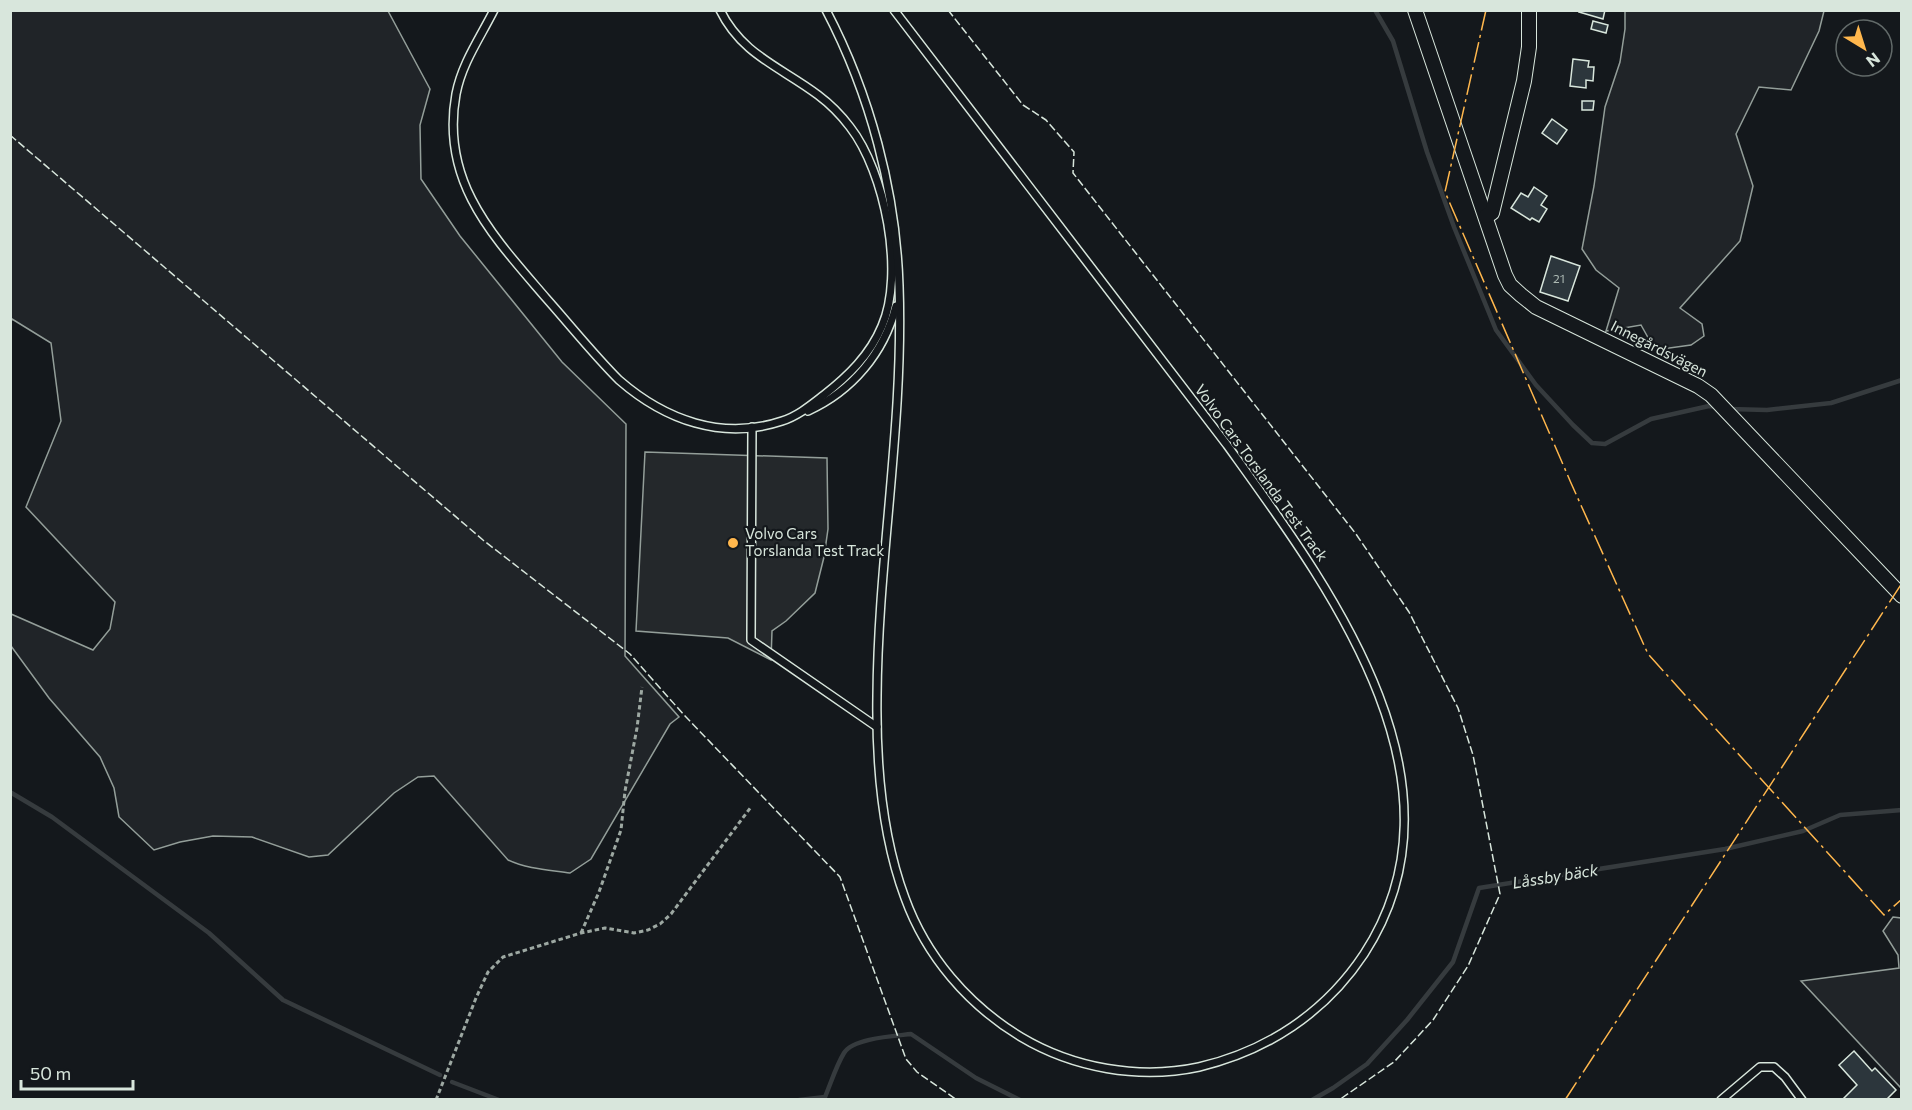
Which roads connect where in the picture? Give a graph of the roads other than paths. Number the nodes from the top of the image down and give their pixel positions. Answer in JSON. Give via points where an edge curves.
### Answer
{"nodes":[{"id":1,"x":494,"y":10,"type":"edge"},
{"id":2,"x":720,"y":10,"type":"edge"},
{"id":3,"x":826,"y":10,"type":"edge"},
{"id":4,"x":894,"y":10,"type":"edge"},
{"id":5,"x":1415,"y":10,"type":"edge"},
{"id":6,"x":1529,"y":10,"type":"edge"},
{"id":7,"x":1486,"y":216,"type":"junction"},
{"id":8,"x":899,"y":292,"type":"junction"},
{"id":9,"x":794,"y":417,"type":"junction"},
{"id":10,"x":752,"y":427,"type":"junction"},
{"id":11,"x":1902,"y":596,"type":"edge"},
{"id":12,"x":877,"y":727,"type":"junction"},
{"id":13,"x":1721,"y":1100,"type":"edge"},
{"id":14,"x":1802,"y":1100,"type":"edge"}],
"edges":[{"from":1,"to":10,"type":"lane","name":"Volvo Cars Torslanda Test Track","via":[[462,72],[453,116],[457,162],[478,213],[497,241],[597,357],[633,392],[669,414],[698,425]]},
{"from":2,"to":9,"type":"lane","name":"Volvo Cars Torslanda Test Track","via":[[728,25],[757,56],[819,96],[852,129],[872,170],[891,245],[888,307],[867,354],[837,385]]},
{"from":3,"to":8,"type":"lane","name":"Volvo Cars Torslanda Test Track","via":[[856,75],[873,128],[892,218]]},
{"from":4,"to":12,"type":"lane","name":"Volvo Cars Torslanda Test Track","via":[[1227,445],[1321,581],[1383,705],[1398,758],[1404,841],[1392,895],[1370,945],[1337,990],[1293,1027],[1246,1052],[1166,1072],[1111,1069],[1057,1055],[1008,1029],[974,1003],[920,932],[899,880],[885,822]]},
{"from":5,"to":7,"type":"street","name":"Innegårdsvägen"},
{"from":6,"to":7,"type":"street","via":[[1524,81],[1492,213]]},
{"from":7,"to":11,"type":"street","name":"Innegårdsvägen","via":[[1510,285],[1536,307],[1698,386],[1719,402]]},
{"from":8,"to":9,"type":"lane","name":"Volvo Cars Torslanda Test Track","via":[[888,331],[863,369],[837,395]]},
{"from":8,"to":12,"type":"lane","name":"Volvo Cars Torslanda Test Track","via":[[896,404],[878,634]]},
{"from":9,"to":10,"type":"lane","name":"Volvo Cars Torslanda Test Track"},
{"from":10,"to":12,"type":"lane","via":[[751,639]]},
{"from":13,"to":14,"type":"lane","via":[[1760,1067],[1774,1067]]}]}
